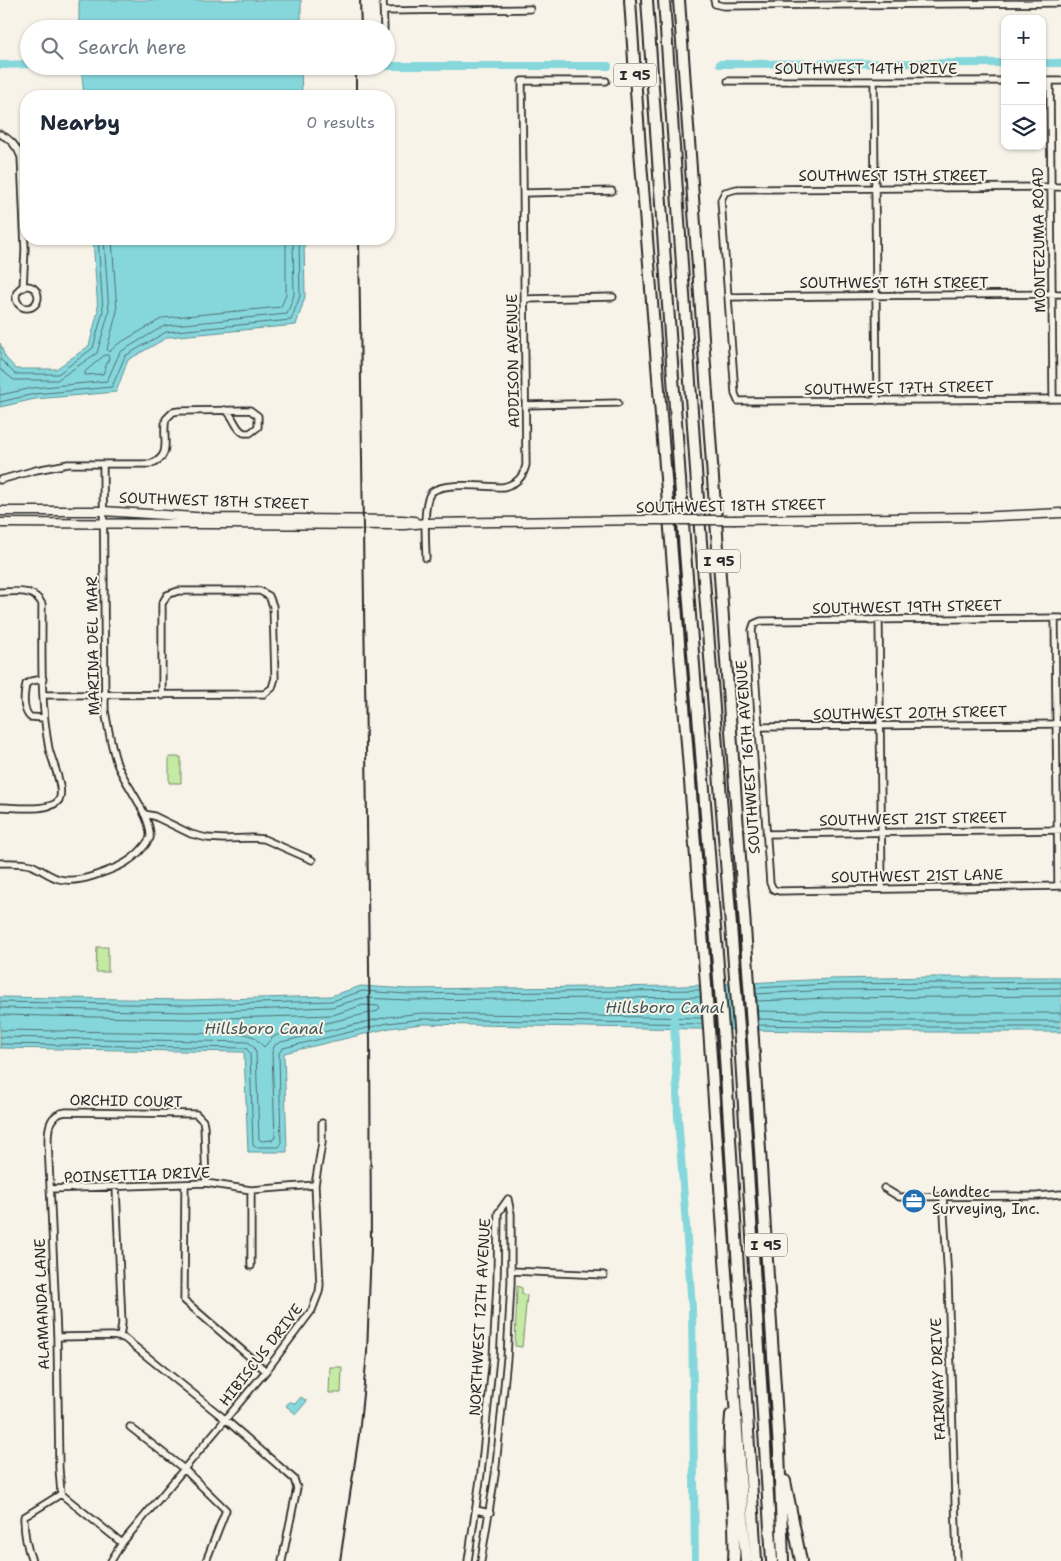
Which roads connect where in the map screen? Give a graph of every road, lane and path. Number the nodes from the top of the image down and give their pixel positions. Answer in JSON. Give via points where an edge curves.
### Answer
{"nodes":[{"id":1,"x":384,"y":0,"type":"edge"},
{"id":2,"x":630,"y":0,"type":"edge"},
{"id":3,"x":647,"y":0,"type":"edge"},
{"id":4,"x":664,"y":0,"type":"edge"},
{"id":5,"x":674,"y":0,"type":"edge"},
{"id":6,"x":679,"y":0,"type":"edge"},
{"id":7,"x":714,"y":2,"type":"edge"},
{"id":8,"x":960,"y":2,"type":"edge"},
{"id":9,"x":1061,"y":2,"type":"edge"},
{"id":10,"x":530,"y":8,"type":"dead end"},
{"id":11,"x":384,"y":11,"type":"junction"},
{"id":12,"x":384,"y":20,"type":"edge"},
{"id":13,"x":682,"y":55,"type":"junction"},
{"id":14,"x":1061,"y":80,"type":"edge"},
{"id":15,"x":606,"y":81,"type":"dead end"},
{"id":16,"x":728,"y":81,"type":"dead end"},
{"id":17,"x":874,"y":81,"type":"junction"},
{"id":18,"x":1001,"y":81,"type":"edge"},
{"id":19,"x":1046,"y":81,"type":"edge"},
{"id":20,"x":1050,"y":81,"type":"junction"},
{"id":21,"x":0,"y":134,"type":"edge"},
{"id":22,"x":20,"y":154,"type":"edge"},
{"id":23,"x":1051,"y":187,"type":"junction"},
{"id":24,"x":1061,"y":187,"type":"edge"},
{"id":25,"x":875,"y":189,"type":"junction"},
{"id":26,"x":612,"y":191,"type":"dead end"},
{"id":27,"x":524,"y":192,"type":"junction"},
{"id":28,"x":25,"y":245,"type":"edge"},
{"id":29,"x":23,"y":288,"type":"dead end"},
{"id":30,"x":1052,"y":294,"type":"junction"},
{"id":31,"x":1061,"y":294,"type":"edge"},
{"id":32,"x":876,"y":296,"type":"junction"},
{"id":33,"x":612,"y":297,"type":"dead end"},
{"id":34,"x":728,"y":297,"type":"junction"},
{"id":35,"x":525,"y":299,"type":"junction"},
{"id":36,"x":1053,"y":399,"type":"junction"},
{"id":37,"x":1061,"y":399,"type":"edge"},
{"id":38,"x":877,"y":401,"type":"junction"},
{"id":39,"x":618,"y":403,"type":"dead end"},
{"id":40,"x":526,"y":405,"type":"junction"},
{"id":41,"x":225,"y":410,"type":"junction"},
{"id":42,"x":103,"y":464,"type":"junction"},
{"id":43,"x":0,"y":480,"type":"edge"},
{"id":44,"x":0,"y":511,"type":"edge"},
{"id":45,"x":103,"y":511,"type":"junction"},
{"id":46,"x":1061,"y":512,"type":"edge"},
{"id":47,"x":103,"y":522,"type":"junction"},
{"id":48,"x":0,"y":523,"type":"edge"},
{"id":49,"x":426,"y":523,"type":"junction"},
{"id":50,"x":426,"y":558,"type":"dead end"},
{"id":51,"x":0,"y":592,"type":"edge"},
{"id":52,"x":1058,"y":618,"type":"edge"},
{"id":53,"x":879,"y":620,"type":"junction"},
{"id":54,"x":754,"y":624,"type":"joint"},
{"id":55,"x":43,"y":679,"type":"junction"},
{"id":56,"x":43,"y":695,"type":"junction"},
{"id":57,"x":104,"y":695,"type":"junction"},
{"id":58,"x":162,"y":696,"type":"junction"},
{"id":59,"x":44,"y":718,"type":"junction"},
{"id":60,"x":1059,"y":724,"type":"edge"},
{"id":61,"x":880,"y":726,"type":"junction"},
{"id":62,"x":758,"y":727,"type":"junction"},
{"id":63,"x":0,"y":807,"type":"edge"},
{"id":64,"x":144,"y":814,"type":"junction"},
{"id":65,"x":1059,"y":830,"type":"edge"},
{"id":66,"x":882,"y":832,"type":"junction"},
{"id":67,"x":766,"y":834,"type":"junction"},
{"id":68,"x":312,"y":860,"type":"dead end"},
{"id":69,"x":0,"y":862,"type":"edge"},
{"id":70,"x":1059,"y":886,"type":"edge"},
{"id":71,"x":882,"y":888,"type":"junction"},
{"id":72,"x":773,"y":889,"type":"joint"},
{"id":73,"x":55,"y":1116,"type":"joint"},
{"id":74,"x":322,"y":1123,"type":"dead end"},
{"id":75,"x":206,"y":1183,"type":"junction"},
{"id":76,"x":185,"y":1184,"type":"junction"},
{"id":77,"x":315,"y":1185,"type":"junction"},
{"id":78,"x":116,"y":1187,"type":"junction"},
{"id":79,"x":884,"y":1188,"type":"dead end"},
{"id":80,"x":50,"y":1190,"type":"junction"},
{"id":81,"x":251,"y":1190,"type":"junction"},
{"id":82,"x":1061,"y":1194,"type":"edge"},
{"id":83,"x":943,"y":1197,"type":"junction"},
{"id":84,"x":251,"y":1266,"type":"dead end"},
{"id":85,"x":511,"y":1271,"type":"junction"},
{"id":86,"x":604,"y":1275,"type":"dead end"},
{"id":87,"x":57,"y":1337,"type":"junction"},
{"id":88,"x":120,"y":1337,"type":"junction"},
{"id":89,"x":266,"y":1371,"type":"junction"},
{"id":90,"x":734,"y":1381,"type":"junction"},
{"id":91,"x":226,"y":1420,"type":"junction"},
{"id":92,"x":130,"y":1427,"type":"dead end"},
{"id":93,"x":779,"y":1450,"type":"junction"},
{"id":94,"x":184,"y":1469,"type":"junction"},
{"id":95,"x":61,"y":1494,"type":"junction"},
{"id":96,"x":476,"y":1510,"type":"junction"},
{"id":97,"x":490,"y":1513,"type":"junction"},
{"id":98,"x":122,"y":1543,"type":"junction"},
{"id":99,"x":32,"y":1561,"type":"edge"},
{"id":100,"x":111,"y":1561,"type":"edge"},
{"id":101,"x":206,"y":1561,"type":"edge"},
{"id":102,"x":282,"y":1561,"type":"edge"},
{"id":103,"x":468,"y":1561,"type":"edge"},
{"id":104,"x":481,"y":1561,"type":"edge"},
{"id":105,"x":734,"y":1561,"type":"edge"},
{"id":106,"x":746,"y":1561,"type":"edge"},
{"id":107,"x":756,"y":1561,"type":"edge"},
{"id":108,"x":772,"y":1561,"type":"edge"},
{"id":109,"x":784,"y":1561,"type":"edge"},
{"id":110,"x":800,"y":1561,"type":"edge"},
{"id":111,"x":957,"y":1561,"type":"edge"}],
"edges":[{"from":1,"to":11,"type":"street"},
{"from":2,"to":90,"type":"highway","number":"I 95"},
{"from":3,"to":107,"type":"highway","via":[[684,542],[724,1042]]},
{"from":4,"to":108,"type":"highway","via":[[699,519],[740,1041]]},
{"from":5,"to":13,"type":"highway"},
{"from":6,"to":13,"type":"highway","number":"I 95"},
{"from":7,"to":8,"type":"street","via":[[723,6]]},
{"from":8,"to":9,"type":"street"},
{"from":10,"to":11,"type":"street"},
{"from":11,"to":12,"type":"street"},
{"from":13,"to":93,"type":"highway","number":"I 95","via":[[753,1040]]},
{"from":14,"to":20,"type":"street"},
{"from":15,"to":27,"type":"street","name":"ADDISON AVENUE","via":[[522,81]]},
{"from":16,"to":17,"type":"street","name":"SOUTHWEST 14TH DRIVE"},
{"from":17,"to":18,"type":"street","name":"SOUTHWEST 14TH DRIVE"},
{"from":17,"to":25,"type":"street"},
{"from":19,"to":20,"type":"street"},
{"from":20,"to":23,"type":"street","name":"MONTEZUMA ROAD"},
{"from":21,"to":22,"type":"street","via":[[10,139]]},
{"from":23,"to":24,"type":"street","name":"SOUTHWEST 15TH STREET"},
{"from":23,"to":25,"type":"street","name":"SOUTHWEST 15TH STREET"},
{"from":23,"to":30,"type":"street","name":"MONTEZUMA ROAD"},
{"from":25,"to":32,"type":"street"},
{"from":25,"to":34,"type":"street","name":"SOUTHWEST 15TH STREET","via":[[737,189],[725,192],[721,200]]},
{"from":26,"to":27,"type":"street"},
{"from":27,"to":35,"type":"street","name":"ADDISON AVENUE"},
{"from":28,"to":29,"type":"street"},
{"from":30,"to":31,"type":"street","name":"SOUTHWEST 16TH STREET"},
{"from":30,"to":32,"type":"street","name":"SOUTHWEST 16TH STREET"},
{"from":30,"to":36,"type":"street","name":"MONTEZUMA ROAD"},
{"from":32,"to":34,"type":"street","name":"SOUTHWEST 16TH STREET"},
{"from":32,"to":38,"type":"street"},
{"from":33,"to":35,"type":"street"},
{"from":34,"to":38,"type":"street","name":"SOUTHWEST 17TH STREET","via":[[738,401]]},
{"from":35,"to":40,"type":"street","name":"ADDISON AVENUE"},
{"from":36,"to":37,"type":"street","name":"SOUTHWEST 17TH STREET"},
{"from":36,"to":38,"type":"street","name":"SOUTHWEST 17TH STREET"},
{"from":39,"to":40,"type":"street"},
{"from":40,"to":49,"type":"street","name":"ADDISON AVENUE","via":[[527,457],[522,478],[503,487],[438,488],[427,502]]},
{"from":41,"to":41,"type":"street","via":[[244,433],[258,427],[259,419],[255,412]]},
{"from":41,"to":42,"type":"street","via":[[179,410],[169,415],[165,423],[165,449],[158,462]]},
{"from":42,"to":43,"type":"street","via":[[52,466]]},
{"from":42,"to":45,"type":"street"},
{"from":44,"to":45,"type":"main road","name":"SOUTHWEST 18TH STREET"},
{"from":45,"to":47,"type":"street","name":"MARINA DEL MAR"},
{"from":45,"to":49,"type":"main road","name":"SOUTHWEST 18TH STREET","via":[[210,518]]},
{"from":46,"to":49,"type":"main road","name":"SOUTHWEST 18TH STREET","bridge":true,"via":[[977,517]]},
{"from":47,"to":48,"type":"main road","name":"SOUTHWEST 18TH STREET"},
{"from":47,"to":49,"type":"main road","name":"SOUTHWEST 18TH STREET"},
{"from":47,"to":57,"type":"street","name":"MARINA DEL MAR"},
{"from":49,"to":50,"type":"street","name":"ADDISON AVENUE"},
{"from":51,"to":55,"type":"street","via":[[31,593],[42,604]]},
{"from":52,"to":53,"type":"street","name":"SOUTHWEST 19TH STREET"},
{"from":52,"to":60,"type":"street"},
{"from":53,"to":54,"type":"street","name":"SOUTHWEST 19TH STREET","via":[[760,621]]},
{"from":53,"to":61,"type":"street"},
{"from":54,"to":62,"type":"street","name":"SOUTHWEST 16TH AVENUE"},
{"from":55,"to":56,"type":"street"},
{"from":55,"to":59,"type":"street","via":[[26,684],[24,692],[26,713],[30,717]]},
{"from":56,"to":57,"type":"street"},
{"from":56,"to":59,"type":"street"},
{"from":57,"to":58,"type":"street"},
{"from":57,"to":64,"type":"street","name":"MARINA DEL MAR","via":[[108,731],[118,764]]},
{"from":58,"to":58,"type":"street","via":[[259,695],[268,692],[275,678],[269,596],[260,591],[178,591],[167,595],[162,604]]},
{"from":59,"to":63,"type":"street","via":[[61,790],[59,800],[46,808]]},
{"from":60,"to":61,"type":"street","name":"SOUTHWEST 20TH STREET"},
{"from":60,"to":65,"type":"street"},
{"from":61,"to":62,"type":"street","name":"SOUTHWEST 20TH STREET"},
{"from":61,"to":66,"type":"street"},
{"from":62,"to":67,"type":"street","name":"SOUTHWEST 16TH AVENUE"},
{"from":64,"to":68,"type":"street","via":[[207,838],[264,839]]},
{"from":64,"to":69,"type":"street","name":"MARINA DEL MAR","via":[[150,838],[135,856],[116,869],[77,880],[55,878],[26,864]]},
{"from":65,"to":66,"type":"street","name":"SOUTHWEST 21ST STREET"},
{"from":65,"to":70,"type":"street"},
{"from":66,"to":67,"type":"street","name":"SOUTHWEST 21ST STREET"},
{"from":66,"to":71,"type":"street"},
{"from":67,"to":72,"type":"street","name":"SOUTHWEST 16TH AVENUE"},
{"from":70,"to":71,"type":"street","name":"SOUTHWEST 21ST LANE"},
{"from":71,"to":72,"type":"street","name":"SOUTHWEST 21ST LANE"},
{"from":73,"to":75,"type":"street","name":"ORCHID COURT","via":[[66,1112],[196,1114],[204,1126]]},
{"from":73,"to":80,"type":"street","name":"ALAMANDA LANE","via":[[48,1129]]},
{"from":74,"to":77,"type":"street","name":"HIBISCUS DRIVE"},
{"from":75,"to":76,"type":"street","name":"POINSETTIA DRIVE"},
{"from":75,"to":81,"type":"street","name":"POINSETTIA DRIVE"},
{"from":76,"to":78,"type":"street","name":"POINSETTIA DRIVE"},
{"from":76,"to":89,"type":"street","via":[[184,1300]]},
{"from":77,"to":81,"type":"street","name":"POINSETTIA DRIVE"},
{"from":77,"to":89,"type":"street","name":"HIBISCUS DRIVE","via":[[319,1292],[312,1310]]},
{"from":78,"to":80,"type":"street","name":"POINSETTIA DRIVE"},
{"from":78,"to":88,"type":"street"},
{"from":79,"to":83,"type":"street","via":[[899,1197]]},
{"from":80,"to":87,"type":"street","name":"ALAMANDA LANE"},
{"from":81,"to":84,"type":"street"},
{"from":82,"to":83,"type":"street"},
{"from":83,"to":111,"type":"street","name":"FAIRWAY DRIVE"},
{"from":85,"to":86,"type":"street"},
{"from":85,"to":96,"type":"street","name":"NORTHWEST 12TH AVENUE","via":[[508,1200],[498,1213],[493,1357]]},
{"from":85,"to":97,"type":"street","name":"NORTHWEST 12TH AVENUE","via":[[507,1358]]},
{"from":87,"to":88,"type":"street"},
{"from":87,"to":95,"type":"street","name":"ALAMANDA LANE"},
{"from":88,"to":91,"type":"street","via":[[133,1344]]},
{"from":89,"to":91,"type":"street","name":"HIBISCUS DRIVE"},
{"from":90,"to":105,"type":"highway","via":[[729,1432]]},
{"from":90,"to":106,"type":"highway","number":"I 95"},
{"from":91,"to":94,"type":"street","name":"HIBISCUS DRIVE"},
{"from":91,"to":102,"type":"street","via":[[294,1479],[296,1488]]},
{"from":92,"to":94,"type":"street"},
{"from":93,"to":109,"type":"highway","number":"I 95"},
{"from":93,"to":110,"type":"highway"},
{"from":94,"to":98,"type":"street","name":"HIBISCUS DRIVE"},
{"from":94,"to":101,"type":"street","via":[[226,1510]]},
{"from":95,"to":98,"type":"street"},
{"from":95,"to":99,"type":"street","via":[[24,1517],[26,1548]]},
{"from":96,"to":97,"type":"street"},
{"from":96,"to":103,"type":"street","name":"NORTHWEST 12TH AVENUE"},
{"from":97,"to":104,"type":"street","name":"NORTHWEST 12TH AVENUE"},
{"from":98,"to":100,"type":"street","name":"HIBISCUS DRIVE"}]}
